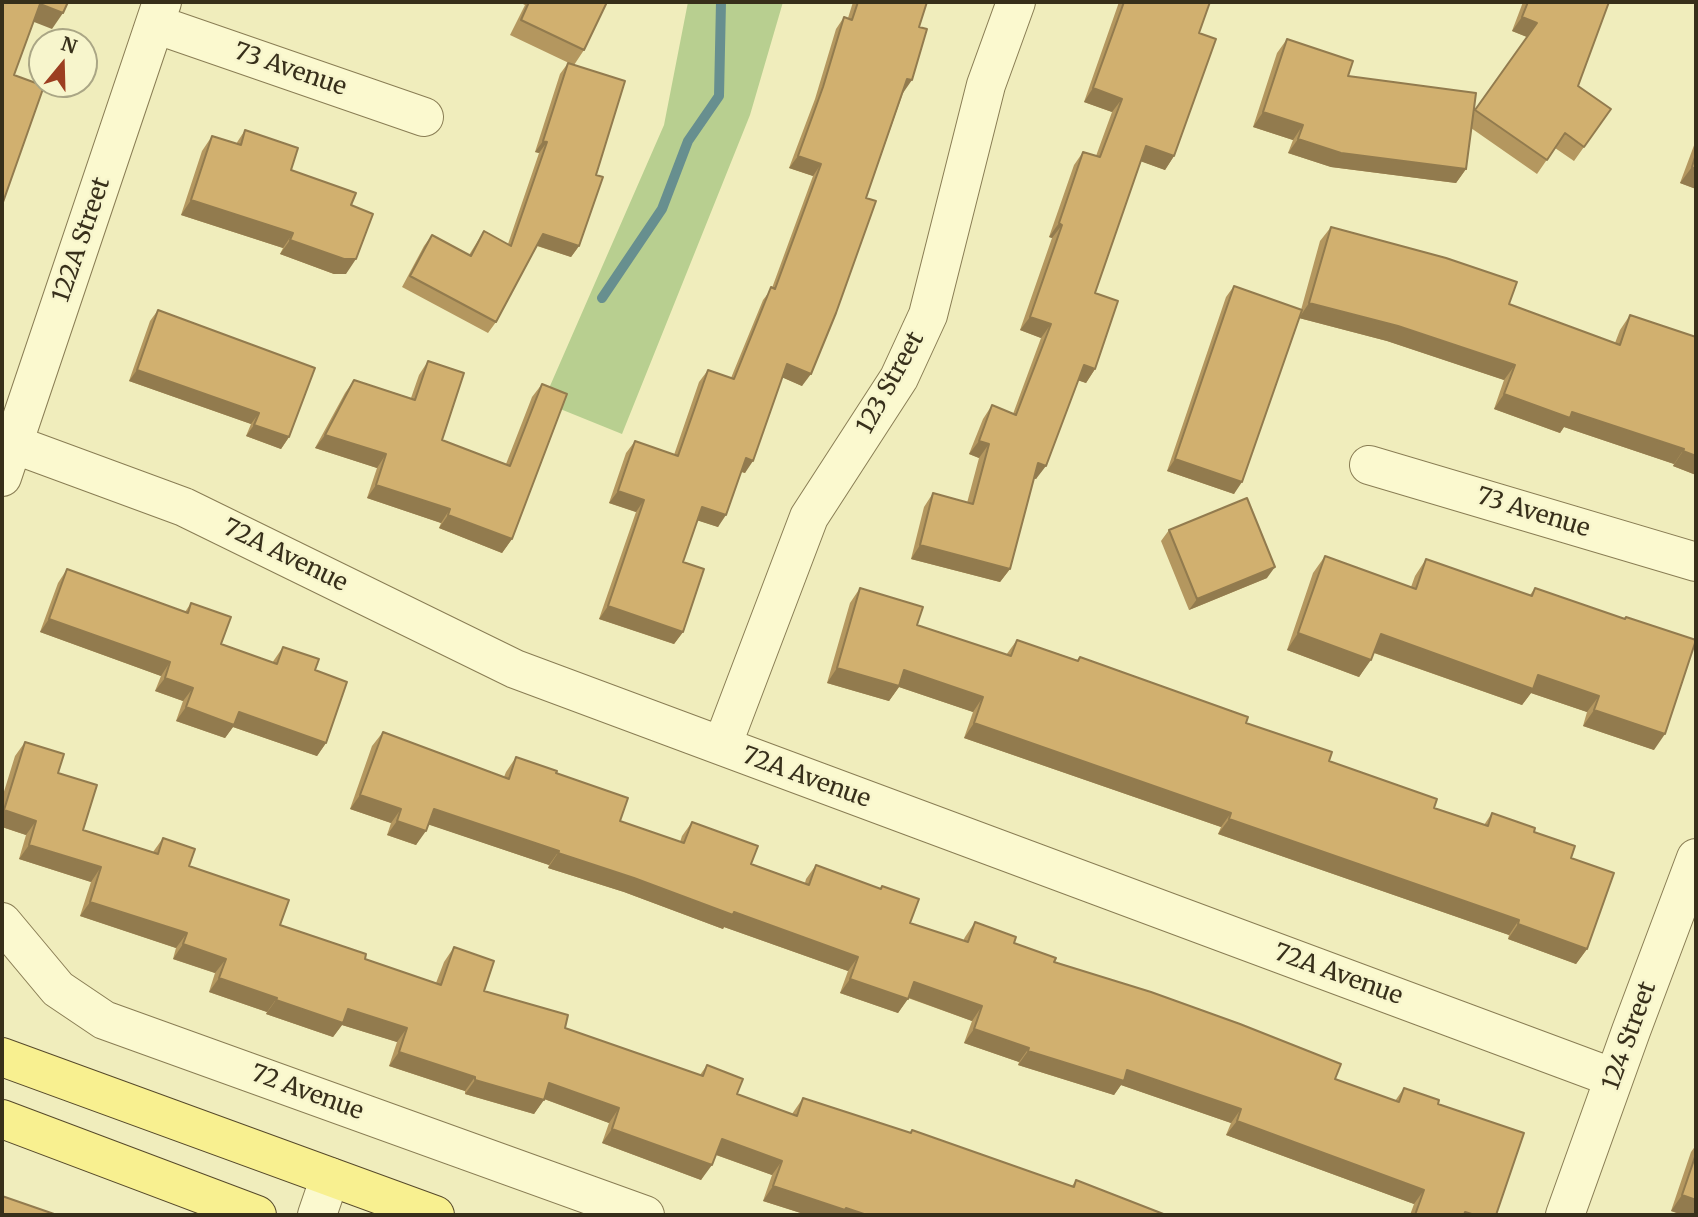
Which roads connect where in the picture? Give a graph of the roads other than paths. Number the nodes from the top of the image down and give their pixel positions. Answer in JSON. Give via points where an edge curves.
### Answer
{"nodes":[{"id":1,"x":1016,"y":2,"type":"edge"},
{"id":2,"x":159,"y":13,"type":"edge"},
{"id":3,"x":424,"y":117,"type":"dead end"},
{"id":4,"x":7,"y":461,"type":"edge"},
{"id":5,"x":1369,"y":465,"type":"dead end"},
{"id":6,"x":1696,"y":562,"type":"edge"},
{"id":7,"x":722,"y":746,"type":"junction"},
{"id":8,"x":1696,"y":858,"type":"edge"},
{"id":9,"x":2,"y":922,"type":"edge"},
{"id":10,"x":2,"y":1056,"type":"edge"},
{"id":11,"x":1614,"y":1078,"type":"junction"},
{"id":12,"x":2,"y":1119,"type":"edge"},
{"id":13,"x":330,"y":1177,"type":"junction"},
{"id":14,"x":257,"y":1215,"type":"edge"},
{"id":15,"x":317,"y":1215,"type":"edge"},
{"id":16,"x":435,"y":1215,"type":"edge"},
{"id":17,"x":645,"y":1215,"type":"edge"},
{"id":18,"x":1565,"y":1215,"type":"edge"}],
"edges":[{"from":1,"to":7,"type":"street","name":"123 Street","via":[[986,85],[928,315],[899,378],[810,517]]},
{"from":2,"to":3,"type":"street","name":"73 Avenue"},
{"from":2,"to":4,"type":"street","name":"122A Street"},
{"from":4,"to":7,"type":"street","name":"72A Avenue","via":[[184,507],[515,669]]},
{"from":5,"to":6,"type":"street","name":"73 Avenue"},
{"from":7,"to":11,"type":"street","name":"72A Avenue"},
{"from":8,"to":11,"type":"street","name":"124 Street"},
{"from":9,"to":17,"type":"street","name":"72 Avenue","via":[[58,989],[104,1020]]},
{"from":10,"to":13,"type":"main road"},
{"from":11,"to":18,"type":"street","name":"124 Street"},
{"from":12,"to":14,"type":"main road"},
{"from":13,"to":15,"type":"street"},
{"from":13,"to":16,"type":"main road"}]}
